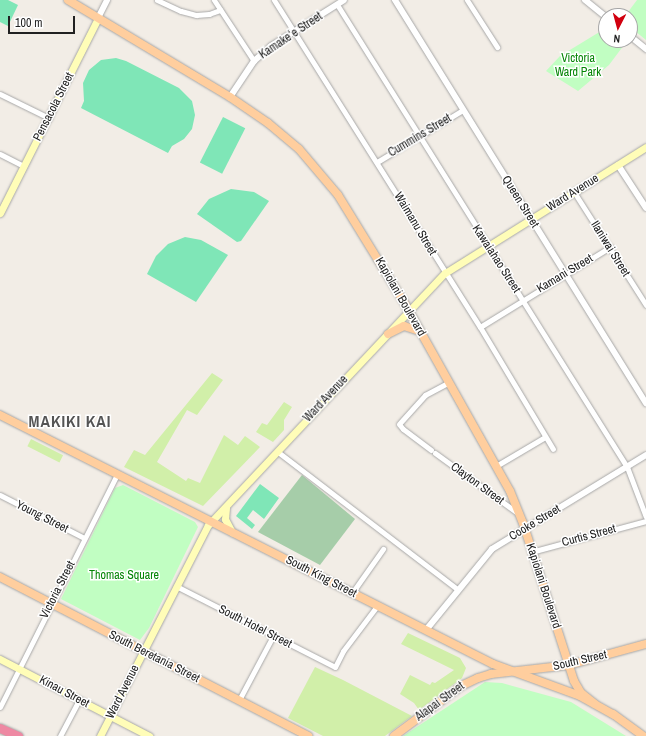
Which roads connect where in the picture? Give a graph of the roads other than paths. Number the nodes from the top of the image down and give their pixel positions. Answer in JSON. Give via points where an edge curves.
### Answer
{"nodes":[{"id":1,"x":68,"y":0,"type":"edge"},
{"id":2,"x":107,"y":0,"type":"edge"},
{"id":3,"x":157,"y":0,"type":"edge"},
{"id":4,"x":214,"y":0,"type":"edge"},
{"id":5,"x":274,"y":0,"type":"edge"},
{"id":6,"x":344,"y":0,"type":"edge"},
{"id":7,"x":395,"y":0,"type":"edge"},
{"id":8,"x":467,"y":0,"type":"edge"},
{"id":9,"x":585,"y":0,"type":"edge"},
{"id":10,"x":338,"y":6,"type":"junction"},
{"id":11,"x":220,"y":10,"type":"junction"},
{"id":12,"x":598,"y":11,"type":"edge"},
{"id":13,"x":98,"y":18,"type":"junction"},
{"id":14,"x":294,"y":32,"type":"junction"},
{"id":15,"x":638,"y":42,"type":"edge"},
{"id":16,"x":496,"y":48,"type":"dead end"},
{"id":17,"x":646,"y":49,"type":"edge"},
{"id":18,"x":254,"y":61,"type":"junction"},
{"id":19,"x":0,"y":94,"type":"edge"},
{"id":20,"x":230,"y":97,"type":"junction"},
{"id":21,"x":462,"y":110,"type":"junction"},
{"id":22,"x":49,"y":118,"type":"junction"},
{"id":23,"x":420,"y":137,"type":"junction"},
{"id":24,"x":646,"y":147,"type":"edge"},
{"id":25,"x":0,"y":154,"type":"edge"},
{"id":26,"x":377,"y":162,"type":"junction"},
{"id":27,"x":618,"y":165,"type":"junction"},
{"id":28,"x":24,"y":166,"type":"junction"},
{"id":29,"x":574,"y":192,"type":"junction"},
{"id":30,"x":646,"y":208,"type":"edge"},
{"id":31,"x":0,"y":213,"type":"edge"},
{"id":32,"x":531,"y":220,"type":"junction"},
{"id":33,"x":487,"y":247,"type":"junction"},
{"id":34,"x":610,"y":247,"type":"junction"},
{"id":35,"x":445,"y":273,"type":"junction"},
{"id":36,"x":565,"y":274,"type":"junction"},
{"id":37,"x":522,"y":300,"type":"junction"},
{"id":38,"x":646,"y":305,"type":"edge"},
{"id":39,"x":409,"y":312,"type":"junction"},
{"id":40,"x":480,"y":327,"type":"junction"},
{"id":41,"x":419,"y":331,"type":"junction"},
{"id":42,"x":388,"y":334,"type":"junction"},
{"id":43,"x":448,"y":383,"type":"junction"},
{"id":44,"x":646,"y":404,"type":"edge"},
{"id":45,"x":0,"y":415,"type":"edge"},
{"id":46,"x":545,"y":437,"type":"junction"},
{"id":47,"x":553,"y":449,"type":"dead end"},
{"id":48,"x":278,"y":452,"type":"junction"},
{"id":49,"x":646,"y":455,"type":"edge"},
{"id":50,"x":496,"y":466,"type":"junction"},
{"id":51,"x":627,"y":467,"type":"junction"},
{"id":52,"x":117,"y":474,"type":"junction"},
{"id":53,"x":0,"y":495,"type":"edge"},
{"id":54,"x":226,"y":508,"type":"junction"},
{"id":55,"x":520,"y":514,"type":"junction"},
{"id":56,"x":646,"y":517,"type":"edge"},
{"id":57,"x":646,"y":521,"type":"edge"},
{"id":58,"x":212,"y":522,"type":"junction"},
{"id":59,"x":525,"y":530,"type":"junction"},
{"id":60,"x":232,"y":532,"type":"junction"},
{"id":61,"x":84,"y":538,"type":"junction"},
{"id":62,"x":383,"y":549,"type":"dead end"},
{"id":63,"x":532,"y":552,"type":"junction"},
{"id":64,"x":0,"y":577,"type":"edge"},
{"id":65,"x":176,"y":586,"type":"junction"},
{"id":66,"x":457,"y":590,"type":"junction"},
{"id":67,"x":352,"y":593,"type":"junction"},
{"id":68,"x":51,"y":604,"type":"junction"},
{"id":69,"x":377,"y":606,"type":"junction"},
{"id":70,"x":426,"y":630,"type":"junction"},
{"id":71,"x":273,"y":636,"type":"junction"},
{"id":72,"x":646,"y":644,"type":"edge"},
{"id":73,"x":144,"y":651,"type":"junction"},
{"id":74,"x":0,"y":659,"type":"edge"},
{"id":75,"x":569,"y":665,"type":"junction"},
{"id":76,"x":18,"y":668,"type":"junction"},
{"id":77,"x":513,"y":672,"type":"junction"},
{"id":78,"x":79,"y":700,"type":"junction"},
{"id":79,"x":238,"y":700,"type":"junction"},
{"id":80,"x":595,"y":704,"type":"junction"},
{"id":81,"x":0,"y":707,"type":"edge"},
{"id":82,"x":110,"y":716,"type":"junction"},
{"id":83,"x":0,"y":728,"type":"edge"},
{"id":84,"x":18,"y":736,"type":"edge"},
{"id":85,"x":60,"y":736,"type":"edge"},
{"id":86,"x":100,"y":736,"type":"edge"},
{"id":87,"x":149,"y":736,"type":"edge"},
{"id":88,"x":308,"y":736,"type":"edge"},
{"id":89,"x":394,"y":736,"type":"edge"},
{"id":90,"x":643,"y":736,"type":"edge"}],
"edges":[{"from":1,"to":13,"type":"main road","name":"Kapiolani Boulevard"},
{"from":2,"to":13,"type":"street","name":"Pensacola Street"},
{"from":3,"to":11,"type":"street","via":[[193,14],[206,15]]},
{"from":4,"to":11,"type":"street"},
{"from":5,"to":14,"type":"street","name":"Waimanu Street"},
{"from":6,"to":10,"type":"street","name":"Kamakeʻe Street"},
{"from":7,"to":21,"type":"street","name":"Queen Street"},
{"from":8,"to":16,"type":"street"},
{"from":9,"to":12,"type":"street"},
{"from":10,"to":14,"type":"street","name":"Kamakeʻe Street"},
{"from":10,"to":23,"type":"street","name":"Kawaiahao Street"},
{"from":11,"to":18,"type":"street"},
{"from":13,"to":20,"type":"main road","name":"Kapiolani Boulevard"},
{"from":13,"to":22,"type":"main road","name":"Pensacola Street"},
{"from":14,"to":18,"type":"street","name":"Kamakeʻe Street"},
{"from":14,"to":26,"type":"street","name":"Waimanu Street"},
{"from":15,"to":17,"type":"street"},
{"from":18,"to":20,"type":"street","name":"Kamakeʻe Street"},
{"from":19,"to":22,"type":"street"},
{"from":20,"to":39,"type":"main road","name":"Kapiolani Boulevard","via":[[291,141],[318,170],[353,218]]},
{"from":21,"to":23,"type":"street","name":"Cummins Street"},
{"from":21,"to":32,"type":"street","name":"Queen Street"},
{"from":22,"to":28,"type":"main road","name":"Pensacola Street"},
{"from":23,"to":26,"type":"street","name":"Cummins Street"},
{"from":23,"to":33,"type":"street","name":"Kawaiahao Street"},
{"from":24,"to":27,"type":"main road","name":"Ward Avenue"},
{"from":25,"to":28,"type":"street"},
{"from":26,"to":35,"type":"street","name":"Waimanu Street"},
{"from":27,"to":29,"type":"main road","name":"Ward Avenue"},
{"from":27,"to":30,"type":"street"},
{"from":28,"to":31,"type":"main road","name":"Pensacola Street"},
{"from":29,"to":32,"type":"main road","name":"Ward Avenue"},
{"from":29,"to":34,"type":"street","name":"Ilaniwai Street"},
{"from":32,"to":33,"type":"main road","name":"Ward Avenue"},
{"from":32,"to":36,"type":"street","name":"Queen Street"},
{"from":33,"to":35,"type":"main road","name":"Ward Avenue"},
{"from":33,"to":37,"type":"street","name":"Kawaiahao Street"},
{"from":34,"to":36,"type":"street","name":"Kamani Street"},
{"from":34,"to":38,"type":"street","name":"Ilaniwai Street"},
{"from":35,"to":39,"type":"main road","name":"Ward Avenue"},
{"from":35,"to":40,"type":"street","name":"Waimanu Street"},
{"from":36,"to":37,"type":"street","name":"Kamani Street"},
{"from":36,"to":44,"type":"street","name":"Queen Street"},
{"from":37,"to":40,"type":"street","name":"Kamani Street"},
{"from":37,"to":51,"type":"street","name":"Kawaiahao Street"},
{"from":39,"to":41,"type":"main road","name":"Kapiolani Boulevard"},
{"from":39,"to":42,"type":"main road","name":"Ward Avenue"},
{"from":40,"to":46,"type":"street","name":"Waimanu Street"},
{"from":41,"to":42,"type":"main road","via":[[404,326]]},
{"from":41,"to":43,"type":"main road","name":"Kapiolani Boulevard"},
{"from":42,"to":48,"type":"main road","name":"Ward Avenue"},
{"from":43,"to":50,"type":"main road","name":"Kapiolani Boulevard"},
{"from":43,"to":55,"type":"street","name":"Clayton Street","via":[[425,395],[399,424],[402,429]]},
{"from":45,"to":52,"type":"main road","name":"South King Street"},
{"from":46,"to":47,"type":"street","name":"Waimanu Street"},
{"from":46,"to":50,"type":"street"},
{"from":48,"to":54,"type":"main road","name":"Ward Avenue"},
{"from":48,"to":66,"type":"street"},
{"from":49,"to":51,"type":"street","name":"Cooke Street"},
{"from":50,"to":55,"type":"main road","name":"Kapiolani Boulevard"},
{"from":51,"to":56,"type":"street","name":"Kawaiahao Street"},
{"from":51,"to":59,"type":"street","name":"Cooke Street"},
{"from":52,"to":58,"type":"main road","name":"South King Street"},
{"from":52,"to":61,"type":"street","name":"Victoria Street"},
{"from":53,"to":61,"type":"street","name":"Young Street"},
{"from":54,"to":58,"type":"main road","name":"Ward Avenue"},
{"from":54,"to":60,"type":"main road","via":[[225,519]]},
{"from":55,"to":59,"type":"main road","name":"Kapiolani Boulevard"},
{"from":57,"to":63,"type":"street","name":"Curtis Street"},
{"from":58,"to":60,"type":"main road","name":"South King Street"},
{"from":58,"to":65,"type":"main road","name":"Ward Avenue","via":[[206,528]]},
{"from":59,"to":63,"type":"main road","name":"Kapiolani Boulevard"},
{"from":59,"to":66,"type":"street","name":"Cooke Street","via":[[492,549]]},
{"from":60,"to":67,"type":"main road","name":"South King Street"},
{"from":61,"to":68,"type":"street","name":"Victoria Street"},
{"from":62,"to":67,"type":"street"},
{"from":63,"to":75,"type":"main road","name":"Kapiolani Boulevard"},
{"from":64,"to":68,"type":"main road","name":"South Beretania Street"},
{"from":65,"to":71,"type":"street","name":"South Hotel Street"},
{"from":65,"to":73,"type":"main road","name":"Ward Avenue"},
{"from":66,"to":70,"type":"street","name":"Cooke Street"},
{"from":67,"to":69,"type":"main road","name":"South King Street"},
{"from":68,"to":73,"type":"main road","name":"South Beretania Street"},
{"from":68,"to":76,"type":"street","name":"Victoria Street"},
{"from":69,"to":70,"type":"main road","name":"South King Street"},
{"from":69,"to":71,"type":"street","name":"South Hotel Street","via":[[343,651],[335,667]]},
{"from":70,"to":77,"type":"main road","name":"South King Street"},
{"from":71,"to":79,"type":"street"},
{"from":72,"to":75,"type":"main road","name":"South Street"},
{"from":73,"to":79,"type":"main road","name":"South Beretania Street"},
{"from":73,"to":82,"type":"main road","name":"Ward Avenue"},
{"from":74,"to":76,"type":"main road","name":"Kinau Street"},
{"from":75,"to":77,"type":"main road","name":"South Street"},
{"from":75,"to":80,"type":"main road","name":"Kapiolani Boulevard","via":[[578,689]]},
{"from":76,"to":78,"type":"main road","name":"Kinau Street"},
{"from":76,"to":81,"type":"street","name":"Victoria Street"},
{"from":77,"to":80,"type":"main road","name":"South King Street"},
{"from":77,"to":89,"type":"main road","name":"Alapai Street","via":[[491,674],[471,681]]},
{"from":78,"to":82,"type":"main road","name":"Kinau Street"},
{"from":78,"to":85,"type":"street"},
{"from":79,"to":88,"type":"main road","name":"South Beretania Street"},
{"from":80,"to":90,"type":"main road","name":"South King Street"},
{"from":82,"to":86,"type":"main road","name":"Ward Avenue"},
{"from":82,"to":87,"type":"main road","name":"Kinau Street"},
{"from":83,"to":84,"type":"highway"}]}
